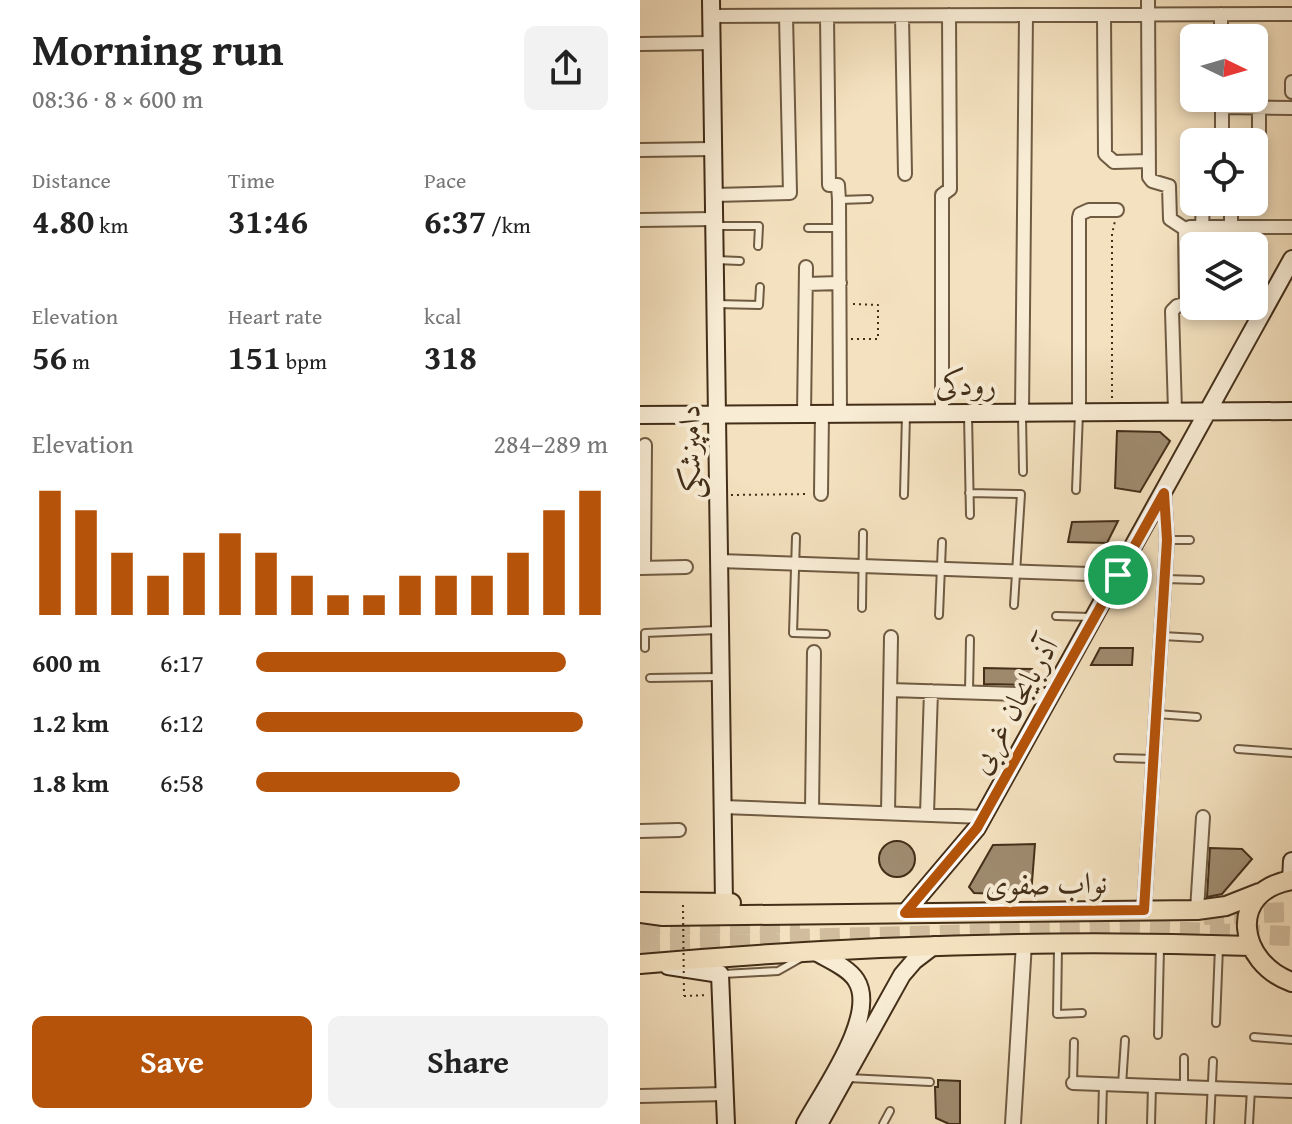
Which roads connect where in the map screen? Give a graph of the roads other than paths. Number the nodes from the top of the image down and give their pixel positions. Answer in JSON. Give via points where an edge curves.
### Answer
{"nodes":[{"id":1,"x":1012,"y":0,"type":"edge"},
{"id":2,"x":1065,"y":0,"type":"edge"},
{"id":3,"x":1148,"y":0,"type":"edge"},
{"id":4,"x":1189,"y":0,"type":"edge"},
{"id":5,"x":1268,"y":0,"type":"edge"},
{"id":6,"x":711,"y":8,"type":"edge"},
{"id":7,"x":1148,"y":14,"type":"junction"},
{"id":8,"x":1189,"y":14,"type":"junction"},
{"id":9,"x":1221,"y":14,"type":"junction"},
{"id":10,"x":1267,"y":14,"type":"junction"},
{"id":11,"x":1292,"y":14,"type":"edge"},
{"id":12,"x":949,"y":15,"type":"junction"},
{"id":13,"x":1012,"y":15,"type":"junction"},
{"id":14,"x":1026,"y":15,"type":"junction"},
{"id":15,"x":1066,"y":15,"type":"junction"},
{"id":16,"x":1104,"y":15,"type":"junction"},
{"id":17,"x":786,"y":16,"type":"junction"},
{"id":18,"x":827,"y":16,"type":"junction"},
{"id":19,"x":902,"y":16,"type":"junction"},
{"id":20,"x":1221,"y":24,"type":"edge"},
{"id":21,"x":712,"y":43,"type":"junction"},
{"id":22,"x":640,"y":44,"type":"edge"},
{"id":23,"x":1292,"y":82,"type":"edge"},
{"id":24,"x":1292,"y":92,"type":"edge"},
{"id":25,"x":1268,"y":108,"type":"edge"},
{"id":26,"x":1292,"y":108,"type":"edge"},
{"id":27,"x":713,"y":149,"type":"junction"},
{"id":28,"x":640,"y":150,"type":"edge"},
{"id":29,"x":1149,"y":161,"type":"junction"},
{"id":30,"x":905,"y":174,"type":"dead end"},
{"id":31,"x":714,"y":195,"type":"junction"},
{"id":32,"x":869,"y":199,"type":"dead end"},
{"id":33,"x":839,"y":200,"type":"junction"},
{"id":34,"x":1117,"y":210,"type":"road end"},
{"id":35,"x":1202,"y":216,"type":"edge"},
{"id":36,"x":1231,"y":216,"type":"edge"},
{"id":37,"x":640,"y":220,"type":"edge"},
{"id":38,"x":714,"y":222,"type":"junction"},
{"id":39,"x":1202,"y":227,"type":"junction"},
{"id":40,"x":1231,"y":227,"type":"junction"},
{"id":41,"x":1292,"y":227,"type":"edge"},
{"id":42,"x":808,"y":228,"type":"dead end"},
{"id":43,"x":839,"y":228,"type":"junction"},
{"id":44,"x":1185,"y":229,"type":"junction"},
{"id":45,"x":758,"y":246,"type":"dead end"},
{"id":46,"x":1292,"y":259,"type":"edge"},
{"id":47,"x":715,"y":260,"type":"junction"},
{"id":48,"x":740,"y":261,"type":"dead end"},
{"id":49,"x":806,"y":267,"type":"dead end"},
{"id":50,"x":840,"y":283,"type":"junction"},
{"id":51,"x":806,"y":284,"type":"junction"},
{"id":52,"x":760,"y":287,"type":"dead end"},
{"id":53,"x":714,"y":304,"type":"junction"},
{"id":54,"x":1175,"y":411,"type":"junction"},
{"id":55,"x":1208,"y":411,"type":"junction"},
{"id":56,"x":1292,"y":411,"type":"edge"},
{"id":57,"x":968,"y":412,"type":"junction"},
{"id":58,"x":1022,"y":412,"type":"junction"},
{"id":59,"x":1079,"y":412,"type":"junction"},
{"id":60,"x":822,"y":413,"type":"junction"},
{"id":61,"x":840,"y":413,"type":"junction"},
{"id":62,"x":906,"y":413,"type":"junction"},
{"id":63,"x":942,"y":413,"type":"junction"},
{"id":64,"x":717,"y":414,"type":"junction"},
{"id":65,"x":804,"y":414,"type":"junction"},
{"id":66,"x":640,"y":415,"type":"edge"},
{"id":67,"x":645,"y":445,"type":"dead end"},
{"id":68,"x":1023,"y":472,"type":"dead end"},
{"id":69,"x":1076,"y":490,"type":"dead end"},
{"id":70,"x":969,"y":493,"type":"junction"},
{"id":71,"x":1164,"y":493,"type":"junction"},
{"id":72,"x":821,"y":494,"type":"road end"},
{"id":73,"x":904,"y":495,"type":"dead end"},
{"id":74,"x":970,"y":515,"type":"dead end"},
{"id":75,"x":863,"y":533,"type":"dead end"},
{"id":76,"x":796,"y":537,"type":"dead end"},
{"id":77,"x":1167,"y":540,"type":"junction"},
{"id":78,"x":1190,"y":540,"type":"dead end"},
{"id":79,"x":942,"y":542,"type":"dead end"},
{"id":80,"x":719,"y":561,"type":"junction"},
{"id":81,"x":795,"y":564,"type":"junction"},
{"id":82,"x":863,"y":566,"type":"junction"},
{"id":83,"x":686,"y":567,"type":"dead end"},
{"id":84,"x":642,"y":568,"type":"edge"},
{"id":85,"x":942,"y":569,"type":"junction"},
{"id":86,"x":1017,"y":571,"type":"junction"},
{"id":87,"x":1118,"y":575,"type":"junction"},
{"id":88,"x":1165,"y":579,"type":"junction"},
{"id":89,"x":1200,"y":580,"type":"dead end"},
{"id":90,"x":1014,"y":605,"type":"dead end"},
{"id":91,"x":862,"y":608,"type":"dead end"},
{"id":92,"x":939,"y":615,"type":"dead end"},
{"id":93,"x":1056,"y":616,"type":"dead end"},
{"id":94,"x":1094,"y":617,"type":"junction"},
{"id":95,"x":720,"y":630,"type":"junction"},
{"id":96,"x":826,"y":634,"type":"dead end"},
{"id":97,"x":1161,"y":636,"type":"junction"},
{"id":98,"x":891,"y":637,"type":"dead end"},
{"id":99,"x":1199,"y":638,"type":"dead end"},
{"id":100,"x":970,"y":639,"type":"dead end"},
{"id":101,"x":645,"y":648,"type":"dead end"},
{"id":102,"x":814,"y":652,"type":"dead end"},
{"id":103,"x":721,"y":677,"type":"junction"},
{"id":104,"x":650,"y":678,"type":"dead end"},
{"id":105,"x":890,"y":690,"type":"junction"},
{"id":106,"x":931,"y":691,"type":"junction"},
{"id":107,"x":969,"y":692,"type":"junction"},
{"id":108,"x":1051,"y":695,"type":"junction"},
{"id":109,"x":1157,"y":714,"type":"junction"},
{"id":110,"x":1197,"y":717,"type":"dead end"},
{"id":111,"x":1238,"y":749,"type":"dead end"},
{"id":112,"x":1292,"y":753,"type":"edge"},
{"id":113,"x":1118,"y":758,"type":"dead end"},
{"id":114,"x":1154,"y":759,"type":"junction"},
{"id":115,"x":723,"y":807,"type":"junction"},
{"id":116,"x":812,"y":810,"type":"junction"},
{"id":117,"x":888,"y":812,"type":"junction"},
{"id":118,"x":927,"y":814,"type":"junction"},
{"id":119,"x":983,"y":817,"type":"junction"},
{"id":120,"x":1203,"y":817,"type":"dead end"},
{"id":121,"x":679,"y":830,"type":"dead end"},
{"id":122,"x":640,"y":831,"type":"edge"},
{"id":123,"x":1292,"y":861,"type":"edge"},
{"id":124,"x":1292,"y":880,"type":"edge"},
{"id":125,"x":1259,"y":893,"type":"junction"},
{"id":126,"x":640,"y":902,"type":"edge"},
{"id":127,"x":724,"y":903,"type":"junction"},
{"id":128,"x":1067,"y":910,"type":"junction"},
{"id":129,"x":1144,"y":910,"type":"junction"},
{"id":130,"x":1197,"y":910,"type":"junction"},
{"id":131,"x":640,"y":913,"type":"edge"},
{"id":132,"x":865,"y":913,"type":"junction"},
{"id":133,"x":905,"y":913,"type":"junction"},
{"id":134,"x":1024,"y":943,"type":"junction"},
{"id":135,"x":1062,"y":943,"type":"junction"},
{"id":136,"x":1160,"y":944,"type":"junction"},
{"id":137,"x":935,"y":945,"type":"junction"},
{"id":138,"x":1219,"y":945,"type":"junction"},
{"id":139,"x":1251,"y":946,"type":"junction"},
{"id":140,"x":814,"y":951,"type":"junction"},
{"id":141,"x":644,"y":964,"type":"edge"},
{"id":142,"x":720,"y":974,"type":"junction"},
{"id":143,"x":1292,"y":982,"type":"edge"},
{"id":144,"x":1082,"y":1013,"type":"dead end"},
{"id":145,"x":1216,"y":1023,"type":"dead end"},
{"id":146,"x":1158,"y":1035,"type":"dead end"},
{"id":147,"x":1254,"y":1037,"type":"dead end"},
{"id":148,"x":1125,"y":1040,"type":"dead end"},
{"id":149,"x":1292,"y":1040,"type":"edge"},
{"id":150,"x":1074,"y":1042,"type":"dead end"},
{"id":151,"x":1184,"y":1058,"type":"dead end"},
{"id":152,"x":1213,"y":1061,"type":"dead end"},
{"id":153,"x":845,"y":1077,"type":"junction"},
{"id":154,"x":930,"y":1082,"type":"dead end"},
{"id":155,"x":1073,"y":1083,"type":"joint"},
{"id":156,"x":1103,"y":1084,"type":"junction"},
{"id":157,"x":1122,"y":1085,"type":"junction"},
{"id":158,"x":1152,"y":1086,"type":"junction"},
{"id":159,"x":1184,"y":1087,"type":"junction"},
{"id":160,"x":1212,"y":1088,"type":"junction"},
{"id":161,"x":1251,"y":1089,"type":"junction"},
{"id":162,"x":1292,"y":1091,"type":"edge"},
{"id":163,"x":725,"y":1094,"type":"junction"},
{"id":164,"x":640,"y":1096,"type":"edge"},
{"id":165,"x":890,"y":1111,"type":"dead end"},
{"id":166,"x":726,"y":1124,"type":"edge"},
{"id":167,"x":805,"y":1124,"type":"edge"},
{"id":168,"x":819,"y":1124,"type":"edge"},
{"id":169,"x":883,"y":1124,"type":"edge"},
{"id":170,"x":1013,"y":1124,"type":"edge"},
{"id":171,"x":1102,"y":1124,"type":"edge"},
{"id":172,"x":1151,"y":1124,"type":"edge"},
{"id":173,"x":1210,"y":1124,"type":"edge"},
{"id":174,"x":1249,"y":1124,"type":"edge"}],
"edges":[{"from":1,"to":13,"type":"street"},
{"from":2,"to":15,"type":"street"},
{"from":3,"to":7,"type":"street"},
{"from":4,"to":8,"type":"street"},
{"from":5,"to":10,"type":"street"},
{"from":6,"to":17,"type":"street"},
{"from":6,"to":21,"type":"main road","name":"دامپزشکی"},
{"from":7,"to":8,"type":"street"},
{"from":7,"to":16,"type":"street"},
{"from":7,"to":29,"type":"street"},
{"from":8,"to":9,"type":"street"},
{"from":9,"to":10,"type":"street"},
{"from":9,"to":20,"type":"street"},
{"from":10,"to":11,"type":"street"},
{"from":12,"to":13,"type":"street"},
{"from":12,"to":19,"type":"street"},
{"from":12,"to":63,"type":"street","via":[[950,189],[942,195]]},
{"from":13,"to":14,"type":"street"},
{"from":14,"to":15,"type":"street"},
{"from":14,"to":58,"type":"street"},
{"from":15,"to":16,"type":"street"},
{"from":16,"to":29,"type":"street","via":[[1105,154],[1114,162]]},
{"from":17,"to":18,"type":"street"},
{"from":17,"to":31,"type":"street","via":[[790,193]]},
{"from":18,"to":19,"type":"street"},
{"from":18,"to":33,"type":"street","via":[[829,185],[838,185]]},
{"from":19,"to":30,"type":"street"},
{"from":21,"to":22,"type":"street"},
{"from":21,"to":27,"type":"main road","name":"دامپزشکی"},
{"from":23,"to":24,"type":"street"},
{"from":25,"to":26,"type":"street"},
{"from":27,"to":28,"type":"street"},
{"from":27,"to":31,"type":"main road","name":"دامپزشکی"},
{"from":29,"to":44,"type":"street","via":[[1150,179],[1169,186],[1170,219]]},
{"from":31,"to":38,"type":"main road","name":"دامپزشکی"},
{"from":32,"to":33,"type":"lane"},
{"from":33,"to":43,"type":"street"},
{"from":34,"to":59,"type":"street","via":[[1089,210],[1079,218]]},
{"from":35,"to":39,"type":"street"},
{"from":36,"to":40,"type":"street"},
{"from":37,"to":38,"type":"street"},
{"from":38,"to":45,"type":"lane","via":[[759,226]]},
{"from":38,"to":47,"type":"main road","name":"دامپزشکی"},
{"from":39,"to":40,"type":"street"},
{"from":39,"to":44,"type":"street"},
{"from":40,"to":41,"type":"street"},
{"from":42,"to":43,"type":"lane"},
{"from":43,"to":50,"type":"street"},
{"from":44,"to":54,"type":"street","via":[[1186,300],[1172,311]]},
{"from":46,"to":55,"type":"main road","name":"آذربایجان غربی"},
{"from":47,"to":48,"type":"lane"},
{"from":47,"to":53,"type":"main road","name":"دامپزشکی"},
{"from":49,"to":51,"type":"street"},
{"from":50,"to":51,"type":"street"},
{"from":50,"to":61,"type":"street"},
{"from":51,"to":65,"type":"street"},
{"from":52,"to":53,"type":"lane","via":[[759,305]]},
{"from":53,"to":64,"type":"main road","name":"دامپزشکی"},
{"from":54,"to":55,"type":"main road","name":"رودکی"},
{"from":54,"to":59,"type":"main road","name":"رودکی"},
{"from":55,"to":56,"type":"main road","name":"رودکی"},
{"from":55,"to":71,"type":"main road","name":"آذربایجان غربی"},
{"from":57,"to":58,"type":"main road","name":"رودکی"},
{"from":57,"to":63,"type":"main road","name":"رودکی"},
{"from":57,"to":70,"type":"lane"},
{"from":58,"to":59,"type":"main road","name":"رودکی"},
{"from":58,"to":68,"type":"lane"},
{"from":59,"to":69,"type":"lane"},
{"from":60,"to":61,"type":"main road","name":"رودکی"},
{"from":60,"to":65,"type":"main road","name":"رودکی"},
{"from":60,"to":72,"type":"street"},
{"from":61,"to":62,"type":"main road","name":"رودکی"},
{"from":62,"to":63,"type":"main road","name":"رودکی"},
{"from":62,"to":73,"type":"lane"},
{"from":64,"to":65,"type":"main road","name":"رودکی"},
{"from":64,"to":66,"type":"main road","name":"رودکی"},
{"from":64,"to":80,"type":"main road","name":"دامپزشکی"},
{"from":67,"to":84,"type":"street"},
{"from":70,"to":74,"type":"lane"},
{"from":70,"to":86,"type":"lane","via":[[1021,494]]},
{"from":71,"to":77,"type":"street"},
{"from":71,"to":87,"type":"main road","name":"آذربایجان غربی"},
{"from":75,"to":82,"type":"lane"},
{"from":76,"to":81,"type":"lane"},
{"from":77,"to":78,"type":"lane"},
{"from":77,"to":88,"type":"street"},
{"from":79,"to":85,"type":"lane"},
{"from":80,"to":81,"type":"street"},
{"from":80,"to":95,"type":"main road","name":"دامپزشکی"},
{"from":81,"to":82,"type":"street"},
{"from":81,"to":96,"type":"lane","via":[[793,633]]},
{"from":82,"to":85,"type":"street"},
{"from":82,"to":91,"type":"lane"},
{"from":83,"to":84,"type":"street"},
{"from":85,"to":86,"type":"street"},
{"from":85,"to":92,"type":"lane"},
{"from":86,"to":87,"type":"street"},
{"from":86,"to":90,"type":"lane"},
{"from":87,"to":94,"type":"main road","name":"آذربایجان غربی"},
{"from":88,"to":89,"type":"lane"},
{"from":88,"to":97,"type":"street"},
{"from":93,"to":94,"type":"lane"},
{"from":94,"to":108,"type":"main road","name":"آذربایجان غربی"},
{"from":95,"to":101,"type":"lane","via":[[645,633]]},
{"from":95,"to":103,"type":"main road","name":"دامپزشکی"},
{"from":97,"to":99,"type":"lane"},
{"from":97,"to":109,"type":"street"},
{"from":98,"to":105,"type":"street"},
{"from":100,"to":107,"type":"lane"},
{"from":102,"to":116,"type":"street"},
{"from":103,"to":104,"type":"lane"},
{"from":103,"to":115,"type":"main road","name":"دامپزشکی"},
{"from":105,"to":106,"type":"street"},
{"from":105,"to":117,"type":"street"},
{"from":106,"to":107,"type":"street"},
{"from":106,"to":118,"type":"street"},
{"from":107,"to":108,"type":"street"},
{"from":108,"to":119,"type":"main road","name":"آذربایجان غربی"},
{"from":109,"to":110,"type":"lane"},
{"from":109,"to":114,"type":"street"},
{"from":111,"to":112,"type":"lane"},
{"from":113,"to":114,"type":"lane"},
{"from":114,"to":129,"type":"street"},
{"from":115,"to":116,"type":"street"},
{"from":115,"to":127,"type":"main road","name":"دامپزشکی"},
{"from":116,"to":117,"type":"street"},
{"from":117,"to":118,"type":"street"},
{"from":118,"to":119,"type":"street"},
{"from":119,"to":133,"type":"main road","name":"آذربایجان غربی"},
{"from":120,"to":130,"type":"street"},
{"from":121,"to":122,"type":"street"},
{"from":123,"to":124,"type":"main road"},
{"from":124,"to":125,"type":"main road","name":"نواب صفوی"},
{"from":125,"to":130,"type":"main road","name":"نواب صفوی"},
{"from":125,"to":139,"type":"main road","via":[[1247,914]]},
{"from":126,"to":127,"type":"main road"},
{"from":127,"to":132,"type":"main road","via":[[831,905]]},
{"from":128,"to":129,"type":"main road","name":"نواب صفوی"},
{"from":128,"to":133,"type":"main road","name":"نواب صفوی"},
{"from":128,"to":135,"type":"main road"},
{"from":129,"to":130,"type":"main road","name":"نواب صفوی"},
{"from":131,"to":132,"type":"main road","name":"نواب صفوی"},
{"from":132,"to":133,"type":"main road","name":"نواب صفوی"},
{"from":134,"to":135,"type":"main road","name":"نواب صفوی"},
{"from":134,"to":137,"type":"main road","name":"نواب صفوی"},
{"from":134,"to":170,"type":"street"},
{"from":135,"to":136,"type":"main road","name":"نواب صفوی"},
{"from":135,"to":144,"type":"lane","via":[[1057,1014]]},
{"from":136,"to":138,"type":"main road","name":"نواب صفوی"},
{"from":136,"to":146,"type":"lane"},
{"from":137,"to":140,"type":"main road","name":"نواب صفوی"},
{"from":137,"to":153,"type":"main road","via":[[902,975]]},
{"from":138,"to":139,"type":"main road","name":"نواب صفوی"},
{"from":138,"to":145,"type":"lane"},
{"from":139,"to":143,"type":"main road","via":[[1268,969]]},
{"from":140,"to":141,"type":"main road","name":"نواب صفوی"},
{"from":140,"to":142,"type":"lane","via":[[778,971]]},
{"from":140,"to":167,"type":"main road","via":[[857,980],[861,1005],[856,1033]]},
{"from":141,"to":142,"type":"main road"},
{"from":142,"to":163,"type":"main road"},
{"from":147,"to":149,"type":"lane"},
{"from":148,"to":157,"type":"lane"},
{"from":150,"to":155,"type":"lane"},
{"from":151,"to":159,"type":"lane"},
{"from":152,"to":160,"type":"lane"},
{"from":153,"to":154,"type":"lane"},
{"from":153,"to":168,"type":"main road"},
{"from":155,"to":156,"type":"street"},
{"from":156,"to":157,"type":"street"},
{"from":156,"to":171,"type":"lane"},
{"from":157,"to":158,"type":"street"},
{"from":158,"to":159,"type":"street"},
{"from":158,"to":172,"type":"lane"},
{"from":159,"to":160,"type":"street"},
{"from":160,"to":161,"type":"street"},
{"from":160,"to":173,"type":"lane"},
{"from":161,"to":162,"type":"street"},
{"from":161,"to":174,"type":"lane"},
{"from":163,"to":164,"type":"street"},
{"from":163,"to":166,"type":"main road"},
{"from":165,"to":169,"type":"lane"}]}
